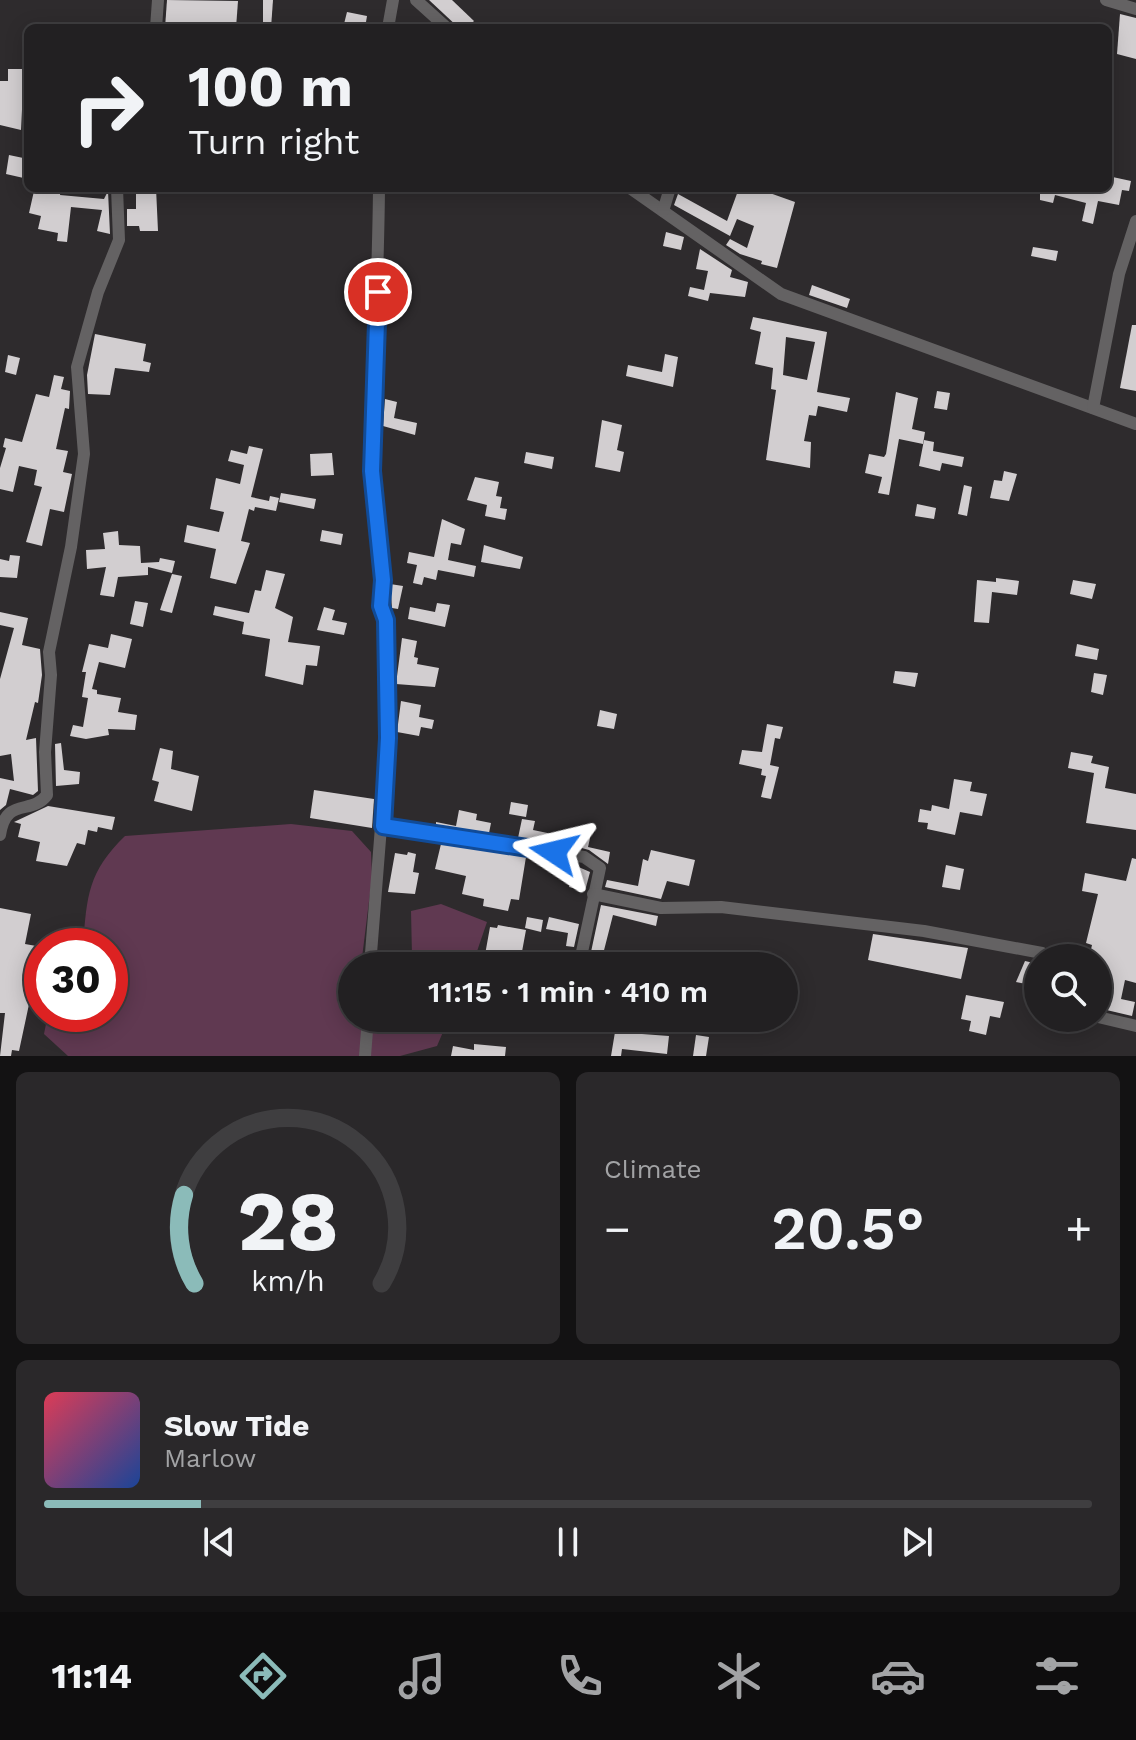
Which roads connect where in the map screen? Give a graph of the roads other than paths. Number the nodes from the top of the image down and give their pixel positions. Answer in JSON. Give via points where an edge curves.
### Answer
{"nodes":[{"id":1,"x":158,"y":0,"type":"edge"},
{"id":2,"x":393,"y":0,"type":"edge"},
{"id":3,"x":416,"y":0,"type":"edge"},
{"id":4,"x":1106,"y":0,"type":"edge"},
{"id":5,"x":1136,"y":9,"type":"edge"},
{"id":6,"x":156,"y":24,"type":"edge"},
{"id":7,"x":389,"y":24,"type":"edge"},
{"id":8,"x":443,"y":24,"type":"edge"},
{"id":9,"x":117,"y":192,"type":"edge"},
{"id":10,"x":379,"y":192,"type":"edge"},
{"id":11,"x":636,"y":192,"type":"edge"},
{"id":12,"x":669,"y":192,"type":"edge"},
{"id":13,"x":663,"y":211,"type":"junction"},
{"id":14,"x":1136,"y":221,"type":"edge"},
{"id":15,"x":1093,"y":408,"type":"junction"},
{"id":16,"x":1136,"y":424,"type":"edge"},
{"id":17,"x":383,"y":826,"type":"junction"},
{"id":18,"x":0,"y":835,"type":"edge"},
{"id":19,"x":593,"y":894,"type":"junction"},
{"id":20,"x":1024,"y":949,"type":"edge"},
{"id":21,"x":371,"y":952,"type":"edge"},
{"id":22,"x":582,"y":952,"type":"edge"},
{"id":23,"x":1112,"y":1020,"type":"edge"},
{"id":24,"x":1136,"y":1026,"type":"edge"},
{"id":25,"x":367,"y":1032,"type":"edge"},
{"id":26,"x":365,"y":1056,"type":"edge"}],
"edges":[{"from":1,"to":6,"type":"street"},
{"from":2,"to":7,"type":"street"},
{"from":3,"to":8,"type":"street"},
{"from":4,"to":5,"type":"street"},
{"from":9,"to":18,"type":"street","via":[[119,240],[77,367],[84,454],[49,652],[47,795],[12,809]]},
{"from":10,"to":17,"type":"street","via":[[372,471],[386,620]]},
{"from":11,"to":13,"type":"street"},
{"from":12,"to":13,"type":"street"},
{"from":13,"to":15,"type":"street","via":[[781,294]]},
{"from":14,"to":15,"type":"street","via":[[1119,274]]},
{"from":15,"to":16,"type":"street"},
{"from":17,"to":19,"type":"street","via":[[584,857],[600,868]]},
{"from":17,"to":21,"type":"street"},
{"from":19,"to":20,"type":"street","via":[[661,908],[721,907],[924,931]]},
{"from":19,"to":22,"type":"street"},
{"from":23,"to":24,"type":"street"},
{"from":25,"to":26,"type":"street"}]}
